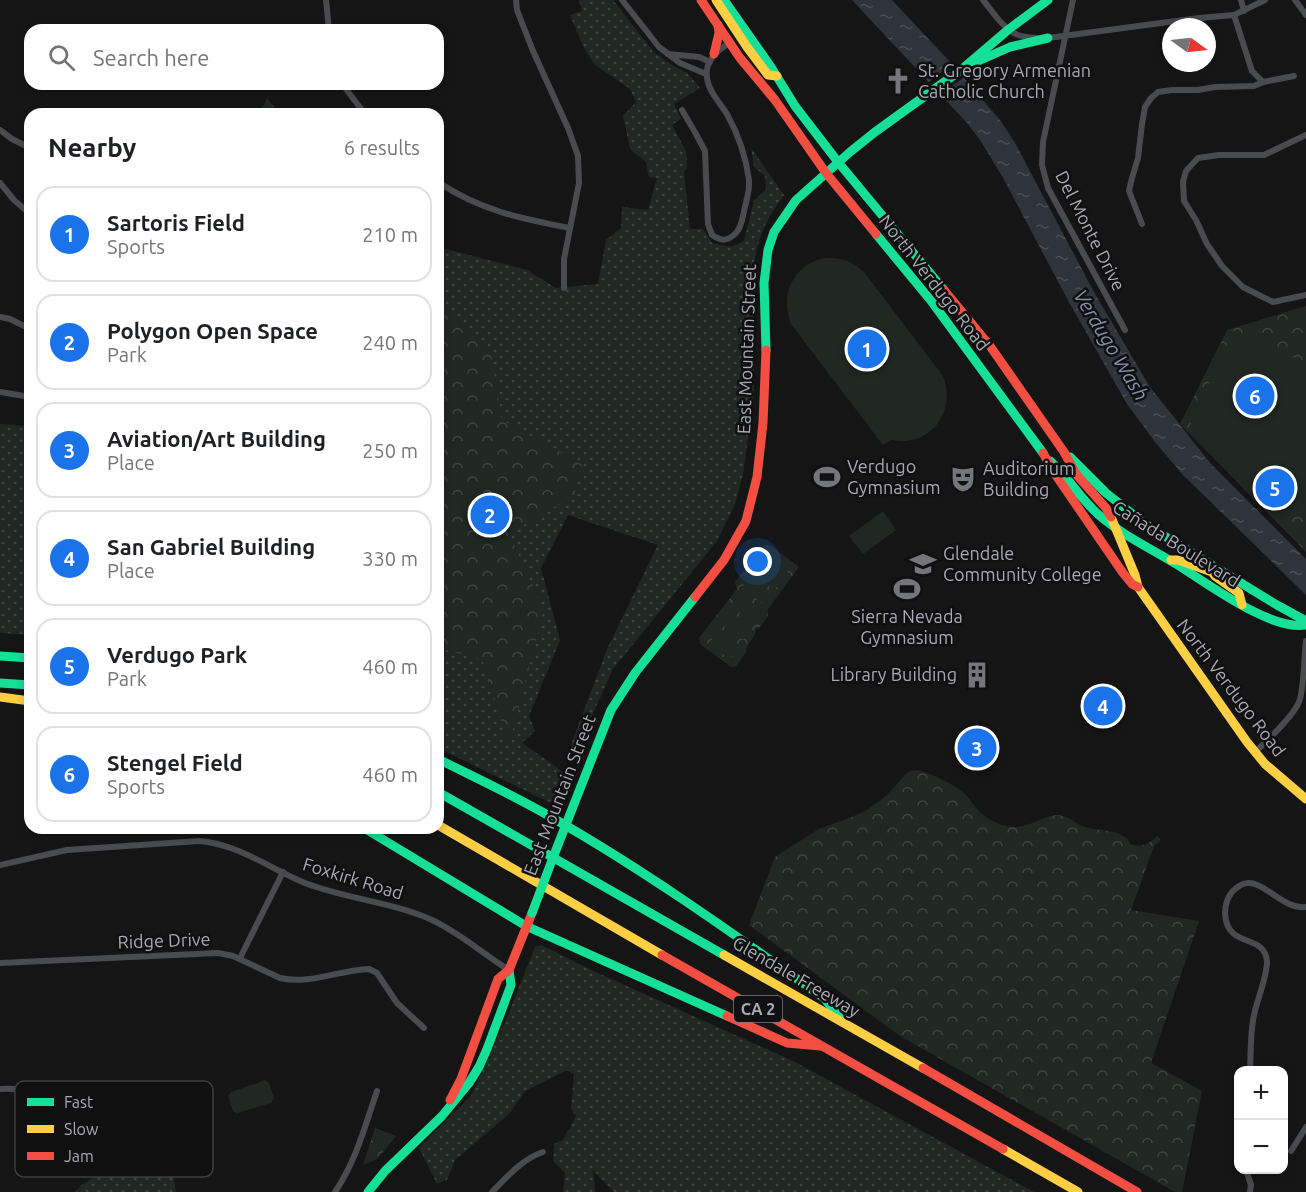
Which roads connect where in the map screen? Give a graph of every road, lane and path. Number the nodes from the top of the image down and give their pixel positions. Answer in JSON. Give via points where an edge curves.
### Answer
{"nodes":[{"id":1,"x":326,"y":0,"type":"edge"},
{"id":2,"x":516,"y":0,"type":"edge"},
{"id":3,"x":622,"y":0,"type":"edge"},
{"id":4,"x":703,"y":0,"type":"edge"},
{"id":5,"x":716,"y":0,"type":"edge"},
{"id":6,"x":724,"y":0,"type":"edge"},
{"id":7,"x":983,"y":0,"type":"edge"},
{"id":8,"x":1048,"y":0,"type":"edge"},
{"id":9,"x":1072,"y":0,"type":"edge"},
{"id":10,"x":1241,"y":0,"type":"edge"},
{"id":11,"x":1265,"y":0,"type":"edge"},
{"id":12,"x":1295,"y":0,"type":"edge"},
{"id":13,"x":1244,"y":10,"type":"junction"},
{"id":14,"x":1234,"y":15,"type":"junction"},
{"id":15,"x":1306,"y":15,"type":"edge"},
{"id":16,"x":717,"y":22,"type":"junction"},
{"id":17,"x":329,"y":24,"type":"edge"},
{"id":18,"x":1009,"y":29,"type":"junction"},
{"id":19,"x":1065,"y":35,"type":"junction"},
{"id":20,"x":739,"y":37,"type":"junction"},
{"id":21,"x":1048,"y":38,"type":"junction"},
{"id":22,"x":730,"y":43,"type":"junction"},
{"id":23,"x":667,"y":54,"type":"junction"},
{"id":24,"x":712,"y":58,"type":"junction"},
{"id":25,"x":961,"y":70,"type":"junction"},
{"id":26,"x":706,"y":74,"type":"junction"},
{"id":27,"x":777,"y":76,"type":"junction"},
{"id":28,"x":1294,"y":76,"type":"dead end"},
{"id":29,"x":1263,"y":82,"type":"junction"},
{"id":30,"x":347,"y":90,"type":"edge"},
{"id":31,"x":360,"y":108,"type":"edge"},
{"id":32,"x":682,"y":110,"type":"dead end"},
{"id":33,"x":0,"y":130,"type":"edge"},
{"id":34,"x":1306,"y":135,"type":"edge"},
{"id":35,"x":24,"y":145,"type":"edge"},
{"id":36,"x":838,"y":162,"type":"junction"},
{"id":37,"x":826,"y":173,"type":"junction"},
{"id":38,"x":0,"y":183,"type":"edge"},
{"id":39,"x":444,"y":186,"type":"edge"},
{"id":40,"x":24,"y":209,"type":"edge"},
{"id":41,"x":1142,"y":224,"type":"dead end"},
{"id":42,"x":570,"y":228,"type":"junction"},
{"id":43,"x":564,"y":288,"type":"dead end"},
{"id":44,"x":1306,"y":295,"type":"edge"},
{"id":45,"x":0,"y":317,"type":"edge"},
{"id":46,"x":24,"y":326,"type":"edge"},
{"id":47,"x":1125,"y":330,"type":"dead end"},
{"id":48,"x":990,"y":346,"type":"junction"},
{"id":49,"x":972,"y":358,"type":"junction"},
{"id":50,"x":0,"y":392,"type":"edge"},
{"id":51,"x":24,"y":396,"type":"edge"},
{"id":52,"x":1064,"y":452,"type":"junction"},
{"id":53,"x":1048,"y":460,"type":"junction"},
{"id":54,"x":1115,"y":527,"type":"junction"},
{"id":55,"x":1169,"y":560,"type":"junction"},
{"id":56,"x":1214,"y":570,"type":"junction"},
{"id":57,"x":1138,"y":587,"type":"junction"},
{"id":58,"x":1242,"y":605,"type":"junction"},
{"id":59,"x":1306,"y":623,"type":"edge"},
{"id":60,"x":1306,"y":641,"type":"edge"},
{"id":61,"x":0,"y":656,"type":"edge"},
{"id":62,"x":24,"y":658,"type":"edge"},
{"id":63,"x":0,"y":683,"type":"edge"},
{"id":64,"x":24,"y":685,"type":"edge"},
{"id":65,"x":1304,"y":693,"type":"edge"},
{"id":66,"x":0,"y":697,"type":"edge"},
{"id":67,"x":24,"y":700,"type":"edge"},
{"id":68,"x":1255,"y":752,"type":"junction"},
{"id":69,"x":444,"y":762,"type":"edge"},
{"id":70,"x":444,"y":795,"type":"edge"},
{"id":71,"x":1306,"y":799,"type":"edge"},
{"id":72,"x":566,"y":824,"type":"junction"},
{"id":73,"x":444,"y":828,"type":"edge"},
{"id":74,"x":374,"y":834,"type":"edge"},
{"id":75,"x":0,"y":865,"type":"edge"},
{"id":76,"x":283,"y":872,"type":"junction"},
{"id":77,"x":1306,"y":907,"type":"edge"},
{"id":78,"x":526,"y":926,"type":"junction"},
{"id":79,"x":240,"y":958,"type":"junction"},
{"id":80,"x":0,"y":963,"type":"edge"},
{"id":81,"x":509,"y":970,"type":"junction"},
{"id":82,"x":842,"y":1022,"type":"junction"},
{"id":83,"x":424,"y":1028,"type":"dead end"},
{"id":84,"x":825,"y":1047,"type":"junction"},
{"id":85,"x":1250,"y":1066,"type":"edge"},
{"id":86,"x":0,"y":1089,"type":"edge"},
{"id":87,"x":15,"y":1090,"type":"edge"},
{"id":88,"x":377,"y":1091,"type":"dead end"},
{"id":89,"x":442,"y":1116,"type":"junction"},
{"id":90,"x":1306,"y":1127,"type":"edge"},
{"id":91,"x":1291,"y":1151,"type":"dead end"},
{"id":92,"x":543,"y":1152,"type":"dead end"},
{"id":93,"x":1247,"y":1174,"type":"edge"},
{"id":94,"x":335,"y":1192,"type":"edge"},
{"id":95,"x":368,"y":1192,"type":"edge"},
{"id":96,"x":492,"y":1192,"type":"edge"},
{"id":97,"x":1078,"y":1192,"type":"edge"},
{"id":98,"x":1137,"y":1192,"type":"edge"},
{"id":99,"x":1250,"y":1192,"type":"edge"}],
"edges":[{"from":1,"to":17,"type":"street"},
{"from":2,"to":42,"type":"street","via":[[533,51],[578,156],[579,183]]},
{"from":3,"to":23,"type":"street"},
{"from":4,"to":16,"type":"main road","name":"North Verdugo Road"},
{"from":5,"to":20,"type":"main road"},
{"from":6,"to":27,"type":"main road","name":"North Verdugo Road"},
{"from":7,"to":18,"type":"street"},
{"from":8,"to":18,"type":"main road","name":"East Mountain Street"},
{"from":9,"to":19,"type":"street","name":"Del Monte Drive"},
{"from":10,"to":13,"type":"street"},
{"from":11,"to":13,"type":"street"},
{"from":12,"to":15,"type":"street"},
{"from":13,"to":14,"type":"street"},
{"from":14,"to":19,"type":"street"},
{"from":14,"to":29,"type":"street","via":[[1252,71]]},
{"from":16,"to":22,"type":"main road","name":"North Verdugo Road"},
{"from":16,"to":24,"type":"main road","via":[[719,33]]},
{"from":18,"to":21,"type":"street","via":[[1030,38]]},
{"from":18,"to":25,"type":"main road","name":"East Mountain Street"},
{"from":19,"to":21,"type":"street"},
{"from":19,"to":47,"type":"street","name":"Del Monte Drive","via":[[1043,142],[1044,176]]},
{"from":20,"to":22,"type":"street"},
{"from":20,"to":27,"type":"main road","via":[[768,75]]},
{"from":21,"to":25,"type":"main road","via":[[1010,47]]},
{"from":22,"to":24,"type":"street"},
{"from":22,"to":37,"type":"main road","name":"North Verdugo Road"},
{"from":23,"to":24,"type":"street"},
{"from":23,"to":26,"type":"street"},
{"from":24,"to":26,"type":"street"},
{"from":25,"to":36,"type":"main road","name":"East Mountain Street"},
{"from":26,"to":32,"type":"street","via":[[741,145],[749,181],[739,229],[729,239],[711,235],[705,151]]},
{"from":27,"to":36,"type":"main road","name":"North Verdugo Road"},
{"from":28,"to":29,"type":"street"},
{"from":29,"to":41,"type":"street","via":[[1254,86],[1172,90],[1158,92],[1151,98],[1145,106],[1130,191]]},
{"from":30,"to":31,"type":"street"},
{"from":33,"to":35,"type":"street"},
{"from":34,"to":44,"type":"street","via":[[1264,155],[1198,159],[1186,171],[1183,182],[1184,201],[1208,244],[1222,266],[1243,287],[1273,302]]},
{"from":36,"to":37,"type":"main road","name":"East Mountain Street"},
{"from":36,"to":48,"type":"main road","name":"North Verdugo Road"},
{"from":37,"to":49,"type":"main road","name":"North Verdugo Road","via":[[932,302]]},
{"from":37,"to":72,"type":"main road","name":"East Mountain Street","via":[[796,200],[774,232],[768,250],[764,283],[763,423],[757,477],[746,520],[724,560],[635,673],[611,710]]},
{"from":38,"to":40,"type":"street"},
{"from":39,"to":42,"type":"street","via":[[491,209]]},
{"from":42,"to":43,"type":"street"},
{"from":45,"to":46,"type":"street"},
{"from":48,"to":49,"type":"main road"},
{"from":48,"to":52,"type":"main road","name":"North Verdugo Road"},
{"from":49,"to":53,"type":"main road","name":"North Verdugo Road"},
{"from":50,"to":51,"type":"street"},
{"from":52,"to":54,"type":"main road","name":"North Verdugo Road","via":[[1106,508]]},
{"from":52,"to":56,"type":"main road","name":"Cañada Boulevard","via":[[1135,517]]},
{"from":53,"to":54,"type":"main road","name":"Cañada Boulevard"},
{"from":53,"to":57,"type":"main road","name":"North Verdugo Road","via":[[1123,573]]},
{"from":54,"to":55,"type":"main road","name":"Cañada Boulevard"},
{"from":54,"to":57,"type":"main road","name":"North Verdugo Road"},
{"from":55,"to":56,"type":"main road"},
{"from":55,"to":58,"type":"main road","name":"Cañada Boulevard"},
{"from":56,"to":58,"type":"main road","via":[[1215,576],[1239,593]]},
{"from":56,"to":59,"type":"main road","name":"Cañada Boulevard"},
{"from":57,"to":68,"type":"main road","name":"North Verdugo Road"},
{"from":58,"to":59,"type":"main road","name":"Cañada Boulevard","via":[[1283,624],[1295,627]]},
{"from":60,"to":65,"type":"street"},
{"from":61,"to":62,"type":"main road"},
{"from":63,"to":64,"type":"main road"},
{"from":65,"to":68,"type":"street"},
{"from":66,"to":67,"type":"main road"},
{"from":68,"to":71,"type":"main road","name":"North Verdugo Road"},
{"from":69,"to":72,"type":"main road"},
{"from":70,"to":82,"type":"main road","name":"Glendale Freeway","number":"CA 2"},
{"from":72,"to":78,"type":"main road","name":"East Mountain Street","bridge":true},
{"from":72,"to":82,"type":"main road","via":[[688,902],[824,998]]},
{"from":73,"to":84,"type":"main road","number":"CA 2"},
{"from":74,"to":78,"type":"main road"},
{"from":75,"to":76,"type":"street","name":"Foxkirk Road","via":[[66,850],[199,841],[227,846]]},
{"from":76,"to":79,"type":"street"},
{"from":76,"to":81,"type":"street","name":"Foxkirk Road","via":[[328,891],[432,920]]},
{"from":77,"to":85,"type":"street","via":[[1294,906],[1249,883],[1241,884],[1226,902],[1228,927],[1259,946],[1267,960],[1253,1019]]},
{"from":78,"to":81,"type":"main road","name":"East Mountain Street"},
{"from":78,"to":84,"type":"main road","via":[[787,1043]]},
{"from":79,"to":80,"type":"street","name":"Ridge Drive","via":[[218,953]]},
{"from":79,"to":83,"type":"street","name":"Ridge Drive","via":[[280,978],[299,980],[369,969],[377,972],[402,1009]]},
{"from":81,"to":89,"type":"main road","via":[[498,979],[461,1079]]},
{"from":81,"to":89,"type":"main road","via":[[511,985],[479,1067]]},
{"from":82,"to":98,"type":"main road","name":"Glendale Freeway","number":"CA 2"},
{"from":84,"to":97,"type":"main road","number":"CA 2"},
{"from":86,"to":87,"type":"street"},
{"from":88,"to":94,"type":"street","via":[[355,1157]]},
{"from":89,"to":95,"type":"main road"},
{"from":90,"to":91,"type":"street"},
{"from":92,"to":96,"type":"street","via":[[514,1169]]},
{"from":93,"to":99,"type":"street"}]}
